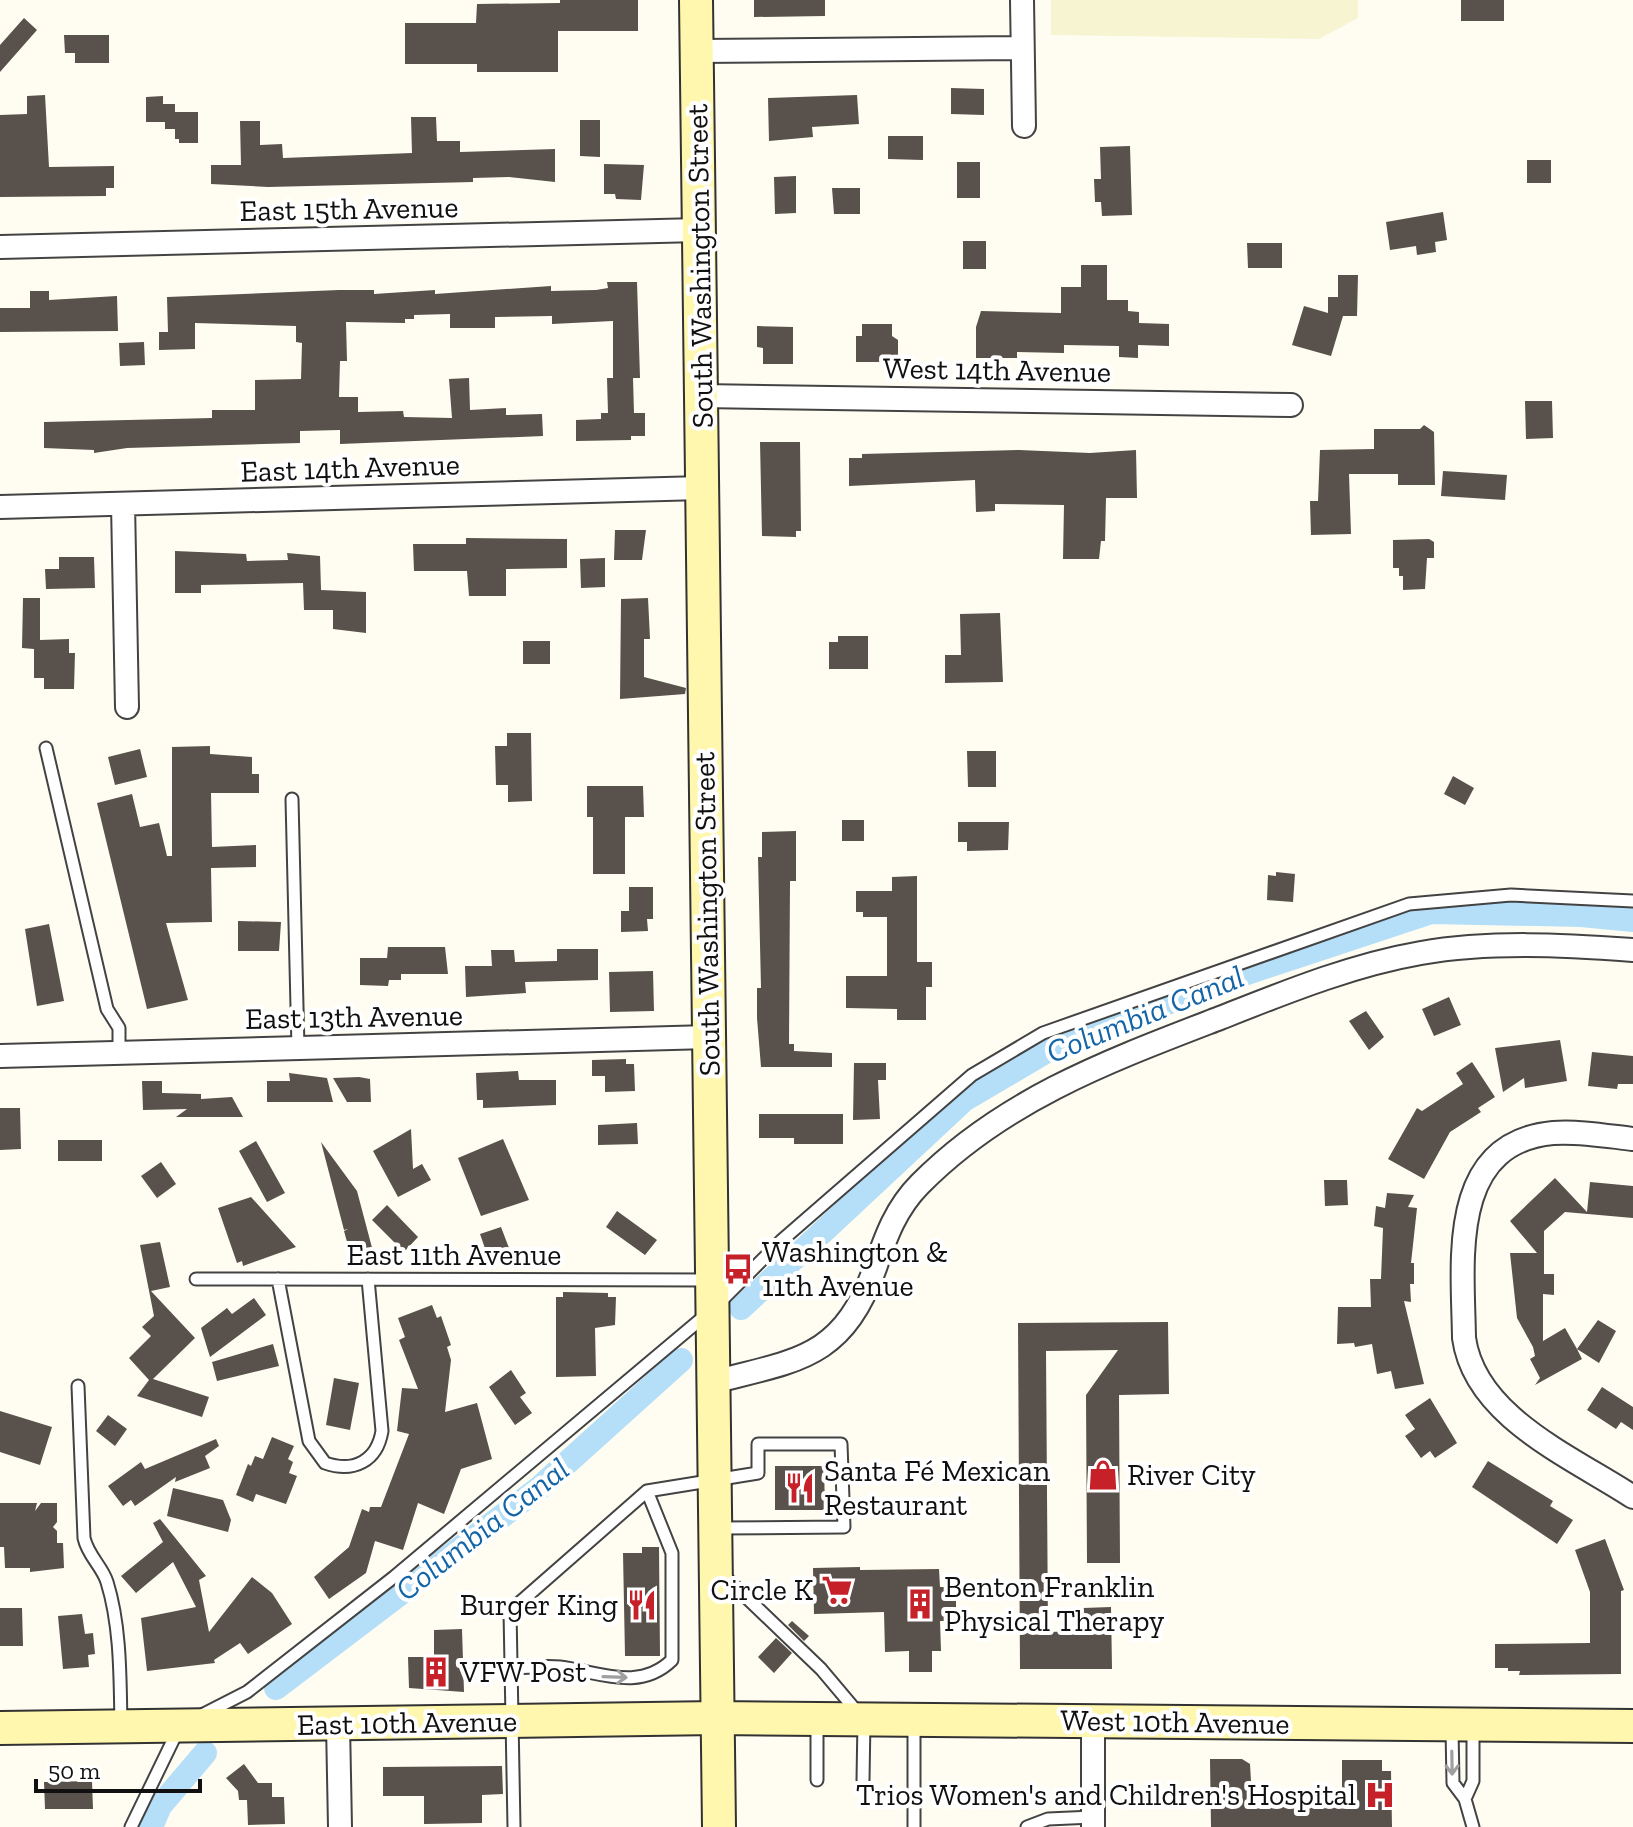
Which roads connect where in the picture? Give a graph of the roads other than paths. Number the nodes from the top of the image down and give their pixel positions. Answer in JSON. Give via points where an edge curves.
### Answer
{"nodes":[{"id":1,"x":696,"y":0,"type":"edge"},
{"id":2,"x":1022,"y":0,"type":"edge"},
{"id":3,"x":1022,"y":48,"type":"junction"},
{"id":4,"x":697,"y":51,"type":"junction"},
{"id":5,"x":1024,"y":126,"type":"dead end"},
{"id":6,"x":699,"y":230,"type":"junction"},
{"id":7,"x":0,"y":247,"type":"edge"},
{"id":8,"x":701,"y":396,"type":"junction"},
{"id":9,"x":1291,"y":405,"type":"dead end"},
{"id":10,"x":702,"y":488,"type":"junction"},
{"id":11,"x":123,"y":504,"type":"junction"},
{"id":12,"x":0,"y":507,"type":"edge"},
{"id":13,"x":127,"y":707,"type":"dead end"},
{"id":14,"x":46,"y":748,"type":"dead end"},
{"id":15,"x":292,"y":799,"type":"dead end"},
{"id":16,"x":1633,"y":901,"type":"edge"},
{"id":17,"x":1633,"y":950,"type":"edge"},
{"id":18,"x":709,"y":1037,"type":"junction"},
{"id":19,"x":298,"y":1048,"type":"junction"},
{"id":20,"x":119,"y":1053,"type":"junction"},
{"id":21,"x":0,"y":1056,"type":"edge"},
{"id":22,"x":1633,"y":1139,"type":"edge"},
{"id":23,"x":196,"y":1279,"type":"dead end"},
{"id":24,"x":278,"y":1279,"type":"junction"},
{"id":25,"x":368,"y":1279,"type":"junction"},
{"id":26,"x":712,"y":1295,"type":"junction"},
{"id":27,"x":713,"y":1382,"type":"junction"},
{"id":28,"x":78,"y":1386,"type":"dead end"},
{"id":29,"x":715,"y":1479,"type":"junction"},
{"id":30,"x":647,"y":1491,"type":"junction"},
{"id":31,"x":1633,"y":1497,"type":"edge"},
{"id":32,"x":715,"y":1528,"type":"junction"},
{"id":33,"x":716,"y":1568,"type":"junction"},
{"id":34,"x":510,"y":1668,"type":"junction"},
{"id":35,"x":717,"y":1718,"type":"junction"},
{"id":36,"x":817,"y":1719,"type":"junction"},
{"id":37,"x":864,"y":1720,"type":"junction"},
{"id":38,"x":914,"y":1720,"type":"junction"},
{"id":39,"x":511,"y":1721,"type":"junction"},
{"id":40,"x":1093,"y":1721,"type":"junction"},
{"id":41,"x":338,"y":1724,"type":"junction"},
{"id":42,"x":1462,"y":1724,"type":"junction"},
{"id":43,"x":121,"y":1726,"type":"junction"},
{"id":44,"x":180,"y":1726,"type":"junction"},
{"id":45,"x":1633,"y":1726,"type":"edge"},
{"id":46,"x":0,"y":1728,"type":"edge"},
{"id":47,"x":817,"y":1780,"type":"dead end"},
{"id":48,"x":863,"y":1780,"type":"dead end"},
{"id":49,"x":1465,"y":1799,"type":"junction"},
{"id":50,"x":1093,"y":1822,"type":"edge"},
{"id":51,"x":131,"y":1827,"type":"edge"},
{"id":52,"x":340,"y":1827,"type":"edge"},
{"id":53,"x":514,"y":1827,"type":"edge"},
{"id":54,"x":719,"y":1827,"type":"edge"},
{"id":55,"x":914,"y":1827,"type":"edge"},
{"id":56,"x":1027,"y":1827,"type":"edge"},
{"id":57,"x":1473,"y":1827,"type":"edge"}],
"edges":[{"from":1,"to":4,"type":"main road","name":"South Washington Street"},
{"from":2,"to":3,"type":"street"},
{"from":3,"to":4,"type":"street"},
{"from":3,"to":5,"type":"street"},
{"from":4,"to":6,"type":"main road","name":"South Washington Street"},
{"from":6,"to":7,"type":"street","name":"East 15th Avenue"},
{"from":6,"to":8,"type":"main road","name":"South Washington Street"},
{"from":8,"to":9,"type":"street","name":"West 14th Avenue"},
{"from":8,"to":10,"type":"main road","name":"South Washington Street"},
{"from":10,"to":11,"type":"street","name":"East 14th Avenue"},
{"from":10,"to":18,"type":"main road","name":"South Washington Street"},
{"from":11,"to":12,"type":"street","name":"East 14th Avenue"},
{"from":11,"to":13,"type":"street"},
{"from":14,"to":20,"type":"lane","via":[[107,1009],[119,1028]]},
{"from":15,"to":19,"type":"lane"},
{"from":16,"to":26,"type":"lane","via":[[1511,895],[1409,904],[1043,1033],[972,1075]]},
{"from":17,"to":27,"type":"street","via":[[1510,946],[1387,960],[1293,989],[1068,1079],[968,1141],[909,1196],[840,1335],[802,1358]]},
{"from":18,"to":19,"type":"street","name":"East 13th Avenue"},
{"from":18,"to":26,"type":"main road","name":"South Washington Street"},
{"from":19,"to":20,"type":"street","name":"East 13th Avenue"},
{"from":20,"to":21,"type":"street","name":"East 13th Avenue"},
{"from":22,"to":31,"type":"street","via":[[1554,1133],[1514,1145],[1497,1157],[1472,1194],[1462,1235],[1464,1338],[1474,1373],[1495,1405],[1514,1420]]},
{"from":23,"to":24,"type":"lane","name":"East 11th Avenue"},
{"from":24,"to":25,"type":"lane","name":"East 11th Avenue"},
{"from":24,"to":25,"type":"lane","via":[[309,1441],[325,1463],[352,1467],[375,1453],[382,1431]]},
{"from":25,"to":26,"type":"lane","name":"East 11th Avenue"},
{"from":26,"to":27,"type":"main road","name":"South Washington Street"},
{"from":26,"to":44,"type":"lane","via":[[406,1567],[247,1692]]},
{"from":27,"to":29,"type":"main road","name":"South Washington Street"},
{"from":28,"to":43,"type":"lane","via":[[84,1538],[108,1584]]},
{"from":29,"to":30,"type":"lane"},
{"from":29,"to":32,"type":"main road","name":"South Washington Street"},
{"from":29,"to":32,"type":"lane","via":[[758,1473],[758,1444],[841,1444],[844,1527]]},
{"from":30,"to":34,"type":"lane","via":[[510,1611]]},
{"from":34,"to":30,"type":"lane","one_way":true,"via":[[559,1667],[624,1678],[657,1674],[672,1660],[672,1553]]},
{"from":32,"to":33,"type":"main road","name":"South Washington Street"},
{"from":33,"to":35,"type":"main road","name":"South Washington Street"},
{"from":33,"to":37,"type":"lane","via":[[821,1669]]},
{"from":34,"to":39,"type":"lane"},
{"from":35,"to":36,"type":"main road","name":"West 10th Avenue"},
{"from":35,"to":39,"type":"main road","name":"East 10th Avenue"},
{"from":35,"to":54,"type":"main road","name":"South Washington Street"},
{"from":36,"to":37,"type":"main road","name":"West 10th Avenue"},
{"from":36,"to":47,"type":"lane"},
{"from":37,"to":38,"type":"main road","name":"West 10th Avenue"},
{"from":37,"to":48,"type":"lane"},
{"from":38,"to":40,"type":"main road","name":"West 10th Avenue"},
{"from":38,"to":55,"type":"lane"},
{"from":39,"to":41,"type":"main road","name":"East 10th Avenue"},
{"from":39,"to":53,"type":"lane"},
{"from":40,"to":42,"type":"main road","name":"West 10th Avenue"},
{"from":40,"to":50,"type":"street"},
{"from":41,"to":44,"type":"main road","name":"East 10th Avenue"},
{"from":41,"to":52,"type":"street"},
{"from":42,"to":45,"type":"main road","name":"West 10th Avenue"},
{"from":42,"to":49,"type":"lane","via":[[1473,1781]]},
{"from":42,"to":49,"type":"lane","one_way":true,"via":[[1453,1783]]},
{"from":43,"to":44,"type":"main road","name":"East 10th Avenue"},
{"from":43,"to":46,"type":"main road","name":"East 10th Avenue"},
{"from":44,"to":51,"type":"lane"},
{"from":49,"to":57,"type":"lane"},
{"from":50,"to":56,"type":"lane","via":[[1048,1819]]}]}
